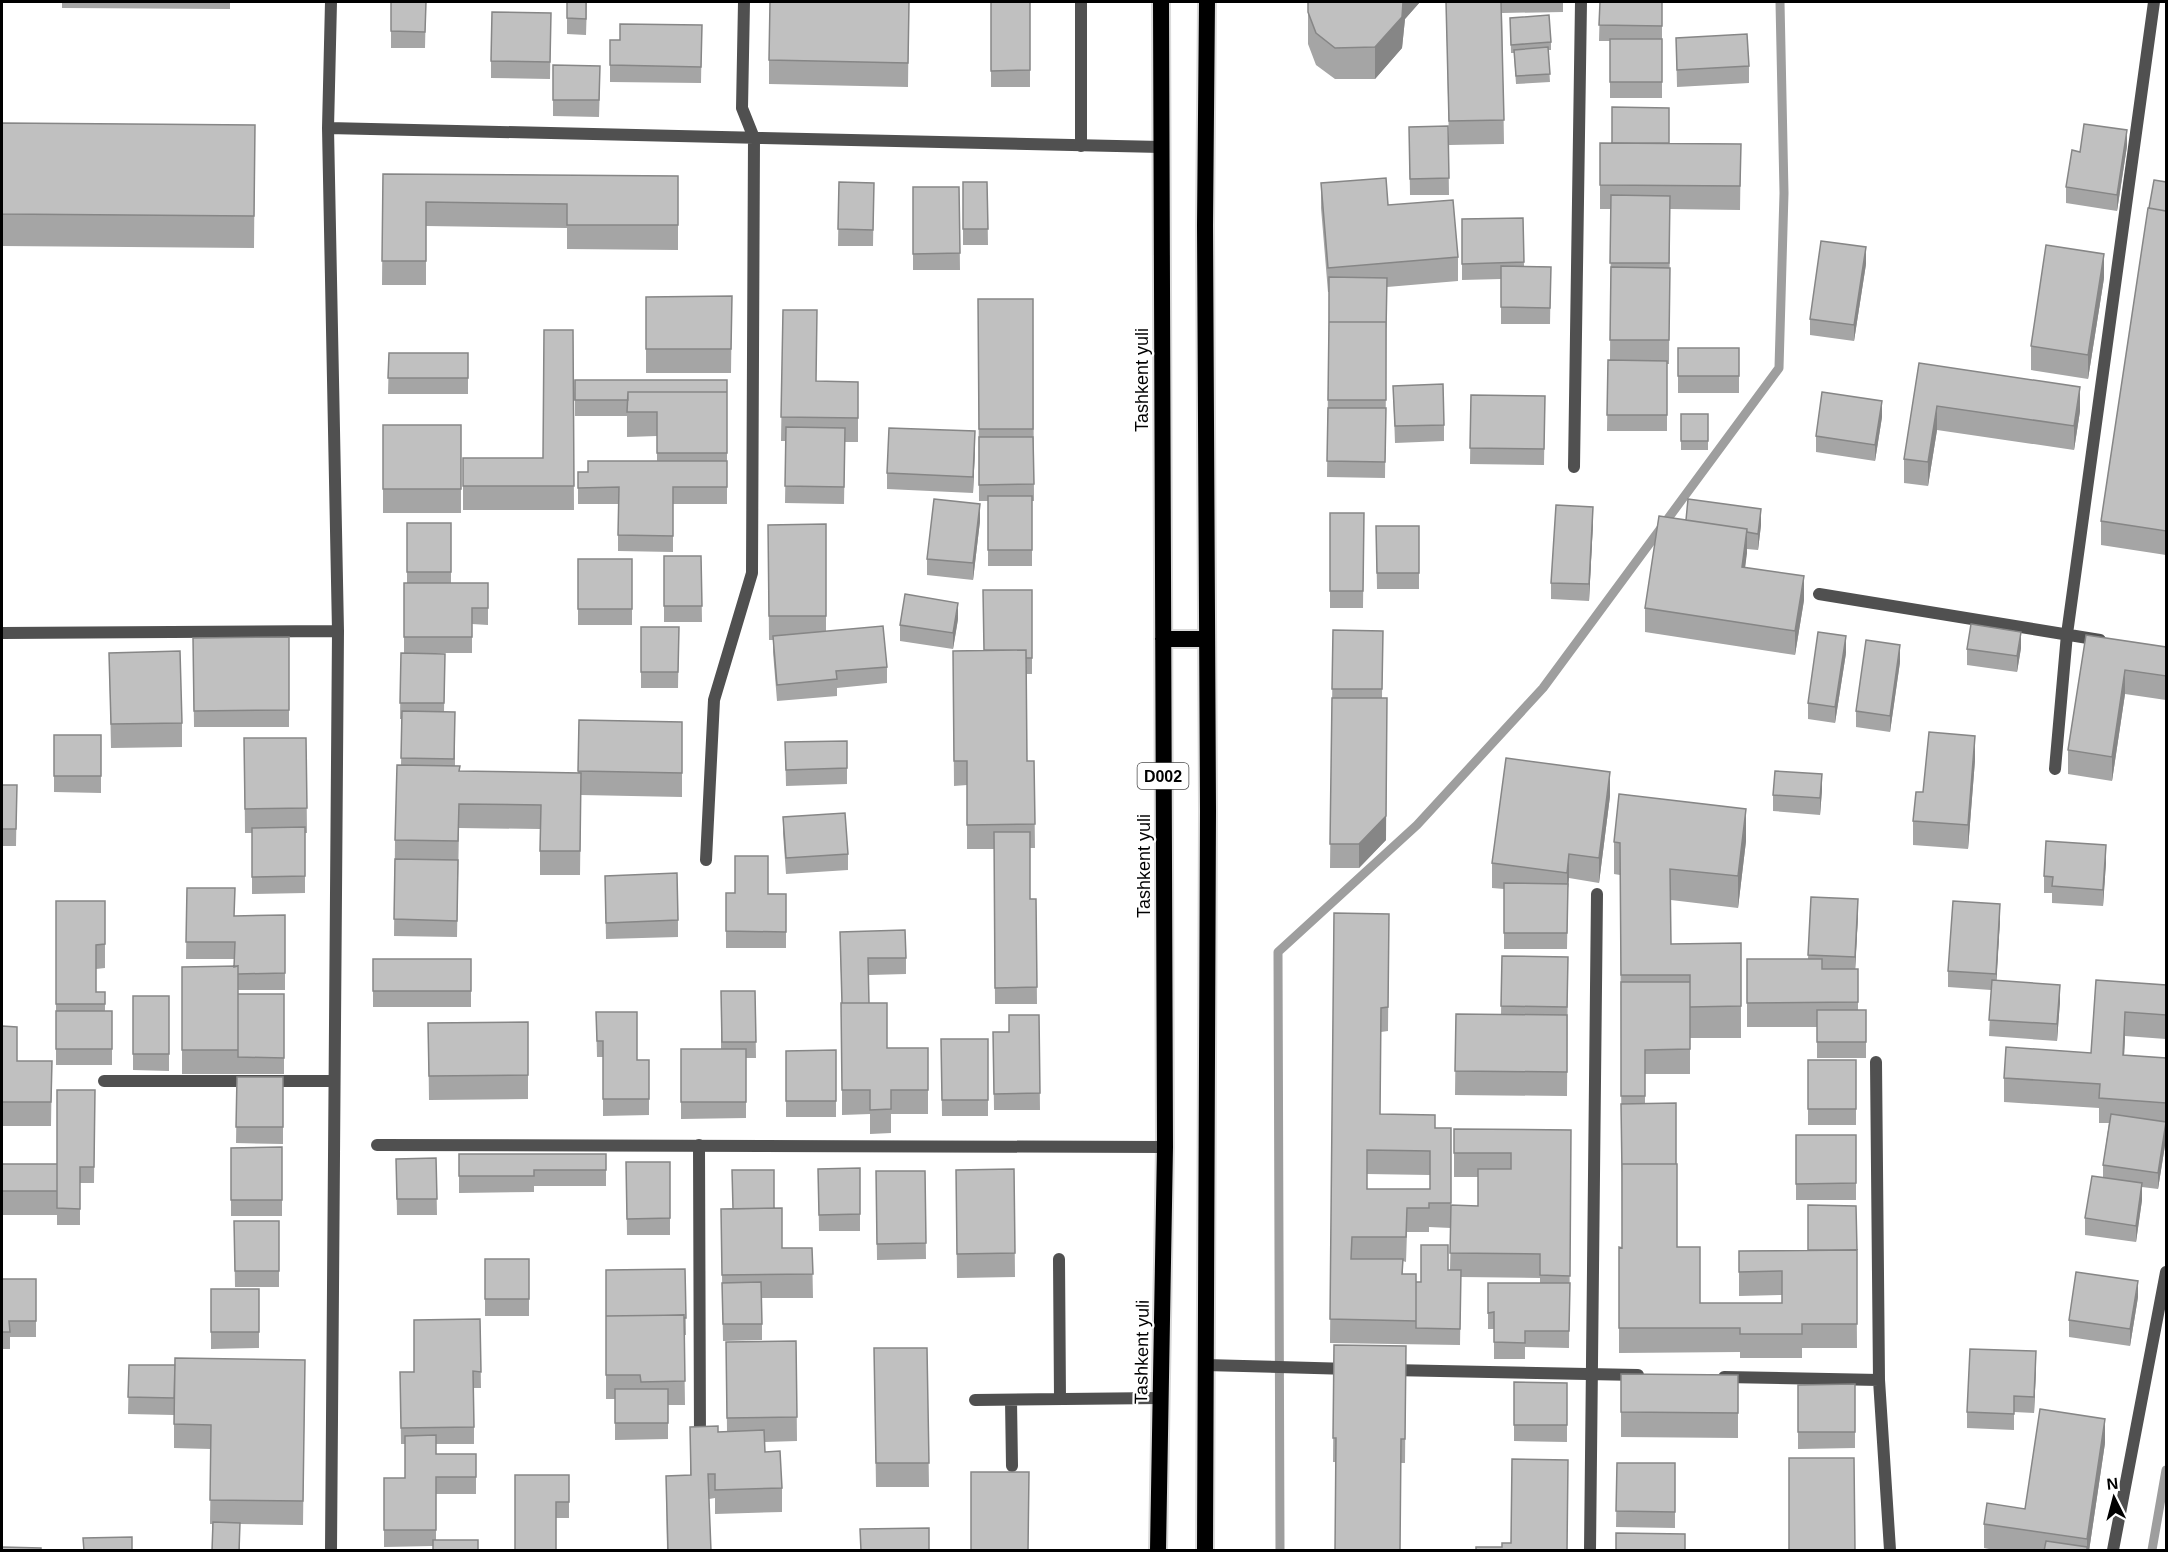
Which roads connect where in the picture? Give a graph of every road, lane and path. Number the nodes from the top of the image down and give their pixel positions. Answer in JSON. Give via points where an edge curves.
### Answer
{"nodes":[{"id":1,"x":331,"y":2,"type":"edge"},
{"id":2,"x":744,"y":2,"type":"edge"},
{"id":3,"x":1081,"y":2,"type":"edge"},
{"id":4,"x":1161,"y":2,"type":"edge"},
{"id":5,"x":1207,"y":2,"type":"edge"},
{"id":6,"x":1581,"y":2,"type":"edge"},
{"id":7,"x":2154,"y":2,"type":"edge"},
{"id":8,"x":328,"y":128,"type":"junction"},
{"id":9,"x":754,"y":138,"type":"junction"},
{"id":10,"x":1081,"y":146,"type":"junction"},
{"id":11,"x":1161,"y":147,"type":"junction"},
{"id":12,"x":1574,"y":467,"type":"dead end"},
{"id":13,"x":1819,"y":594,"type":"dead end"},
{"id":14,"x":338,"y":631,"type":"junction"},
{"id":15,"x":2,"y":633,"type":"edge"},
{"id":16,"x":2067,"y":634,"type":"junction"},
{"id":17,"x":1163,"y":639,"type":"junction"},
{"id":18,"x":1207,"y":639,"type":"junction"},
{"id":19,"x":2111,"y":641,"type":"edge"},
{"id":20,"x":2055,"y":769,"type":"dead end"},
{"id":21,"x":706,"y":860,"type":"dead end"},
{"id":22,"x":1597,"y":894,"type":"dead end"},
{"id":23,"x":1876,"y":1062,"type":"dead end"},
{"id":24,"x":104,"y":1081,"type":"dead end"},
{"id":25,"x":333,"y":1081,"type":"junction"},
{"id":26,"x":377,"y":1145,"type":"dead end"},
{"id":27,"x":699,"y":1145,"type":"junction"},
{"id":28,"x":1165,"y":1147,"type":"junction"},
{"id":29,"x":1059,"y":1259,"type":"dead end"},
{"id":30,"x":2166,"y":1272,"type":"edge"},
{"id":31,"x":1205,"y":1365,"type":"junction"},
{"id":32,"x":1592,"y":1374,"type":"junction"},
{"id":33,"x":1652,"y":1375,"type":"edge"},
{"id":34,"x":1711,"y":1376,"type":"edge"},
{"id":35,"x":1879,"y":1380,"type":"junction"},
{"id":36,"x":1160,"y":1398,"type":"junction"},
{"id":37,"x":975,"y":1400,"type":"dead end"},
{"id":38,"x":1011,"y":1400,"type":"junction"},
{"id":39,"x":1060,"y":1400,"type":"junction"},
{"id":40,"x":700,"y":1439,"type":"edge"},
{"id":41,"x":1012,"y":1466,"type":"dead end"},
{"id":42,"x":331,"y":1551,"type":"edge"},
{"id":43,"x":1158,"y":1551,"type":"edge"},
{"id":44,"x":1205,"y":1551,"type":"edge"},
{"id":45,"x":1590,"y":1551,"type":"edge"},
{"id":46,"x":1890,"y":1551,"type":"edge"},
{"id":47,"x":2113,"y":1551,"type":"edge"}],
"edges":[{"from":1,"to":8,"type":"street"},
{"from":2,"to":9,"type":"street","via":[[742,108]]},
{"from":3,"to":10,"type":"street"},
{"from":4,"to":11,"type":"highway","name":"Tashkent yuli","number":"D002"},
{"from":5,"to":18,"type":"highway","number":"D002"},
{"from":6,"to":12,"type":"street"},
{"from":7,"to":16,"type":"street"},
{"from":8,"to":9,"type":"street"},
{"from":8,"to":14,"type":"street"},
{"from":9,"to":10,"type":"street"},
{"from":9,"to":21,"type":"street","via":[[752,573],[714,700]]},
{"from":10,"to":11,"type":"street"},
{"from":11,"to":17,"type":"highway","name":"Tashkent yuli","number":"D002"},
{"from":13,"to":16,"type":"street"},
{"from":14,"to":15,"type":"street"},
{"from":14,"to":25,"type":"street"},
{"from":16,"to":19,"type":"street"},
{"from":16,"to":20,"type":"street"},
{"from":17,"to":18,"type":"highway"},
{"from":17,"to":28,"type":"highway","name":"Tashkent yuli","number":"D002"},
{"from":18,"to":31,"type":"highway","number":"D002"},
{"from":22,"to":32,"type":"street"},
{"from":23,"to":35,"type":"street"},
{"from":24,"to":25,"type":"street"},
{"from":25,"to":42,"type":"street"},
{"from":26,"to":27,"type":"street"},
{"from":27,"to":28,"type":"street"},
{"from":27,"to":40,"type":"street"},
{"from":28,"to":36,"type":"highway","name":"Tashkent yuli","number":"D002"},
{"from":29,"to":39,"type":"street"},
{"from":30,"to":47,"type":"street"},
{"from":31,"to":32,"type":"street"},
{"from":31,"to":44,"type":"highway","number":"D002"},
{"from":32,"to":33,"type":"street"},
{"from":32,"to":45,"type":"street"},
{"from":34,"to":35,"type":"street"},
{"from":35,"to":46,"type":"street"},
{"from":36,"to":39,"type":"street"},
{"from":36,"to":43,"type":"highway","name":"Tashkent yuli","number":"D002"},
{"from":37,"to":38,"type":"street"},
{"from":38,"to":39,"type":"street"},
{"from":38,"to":41,"type":"street"}]}
